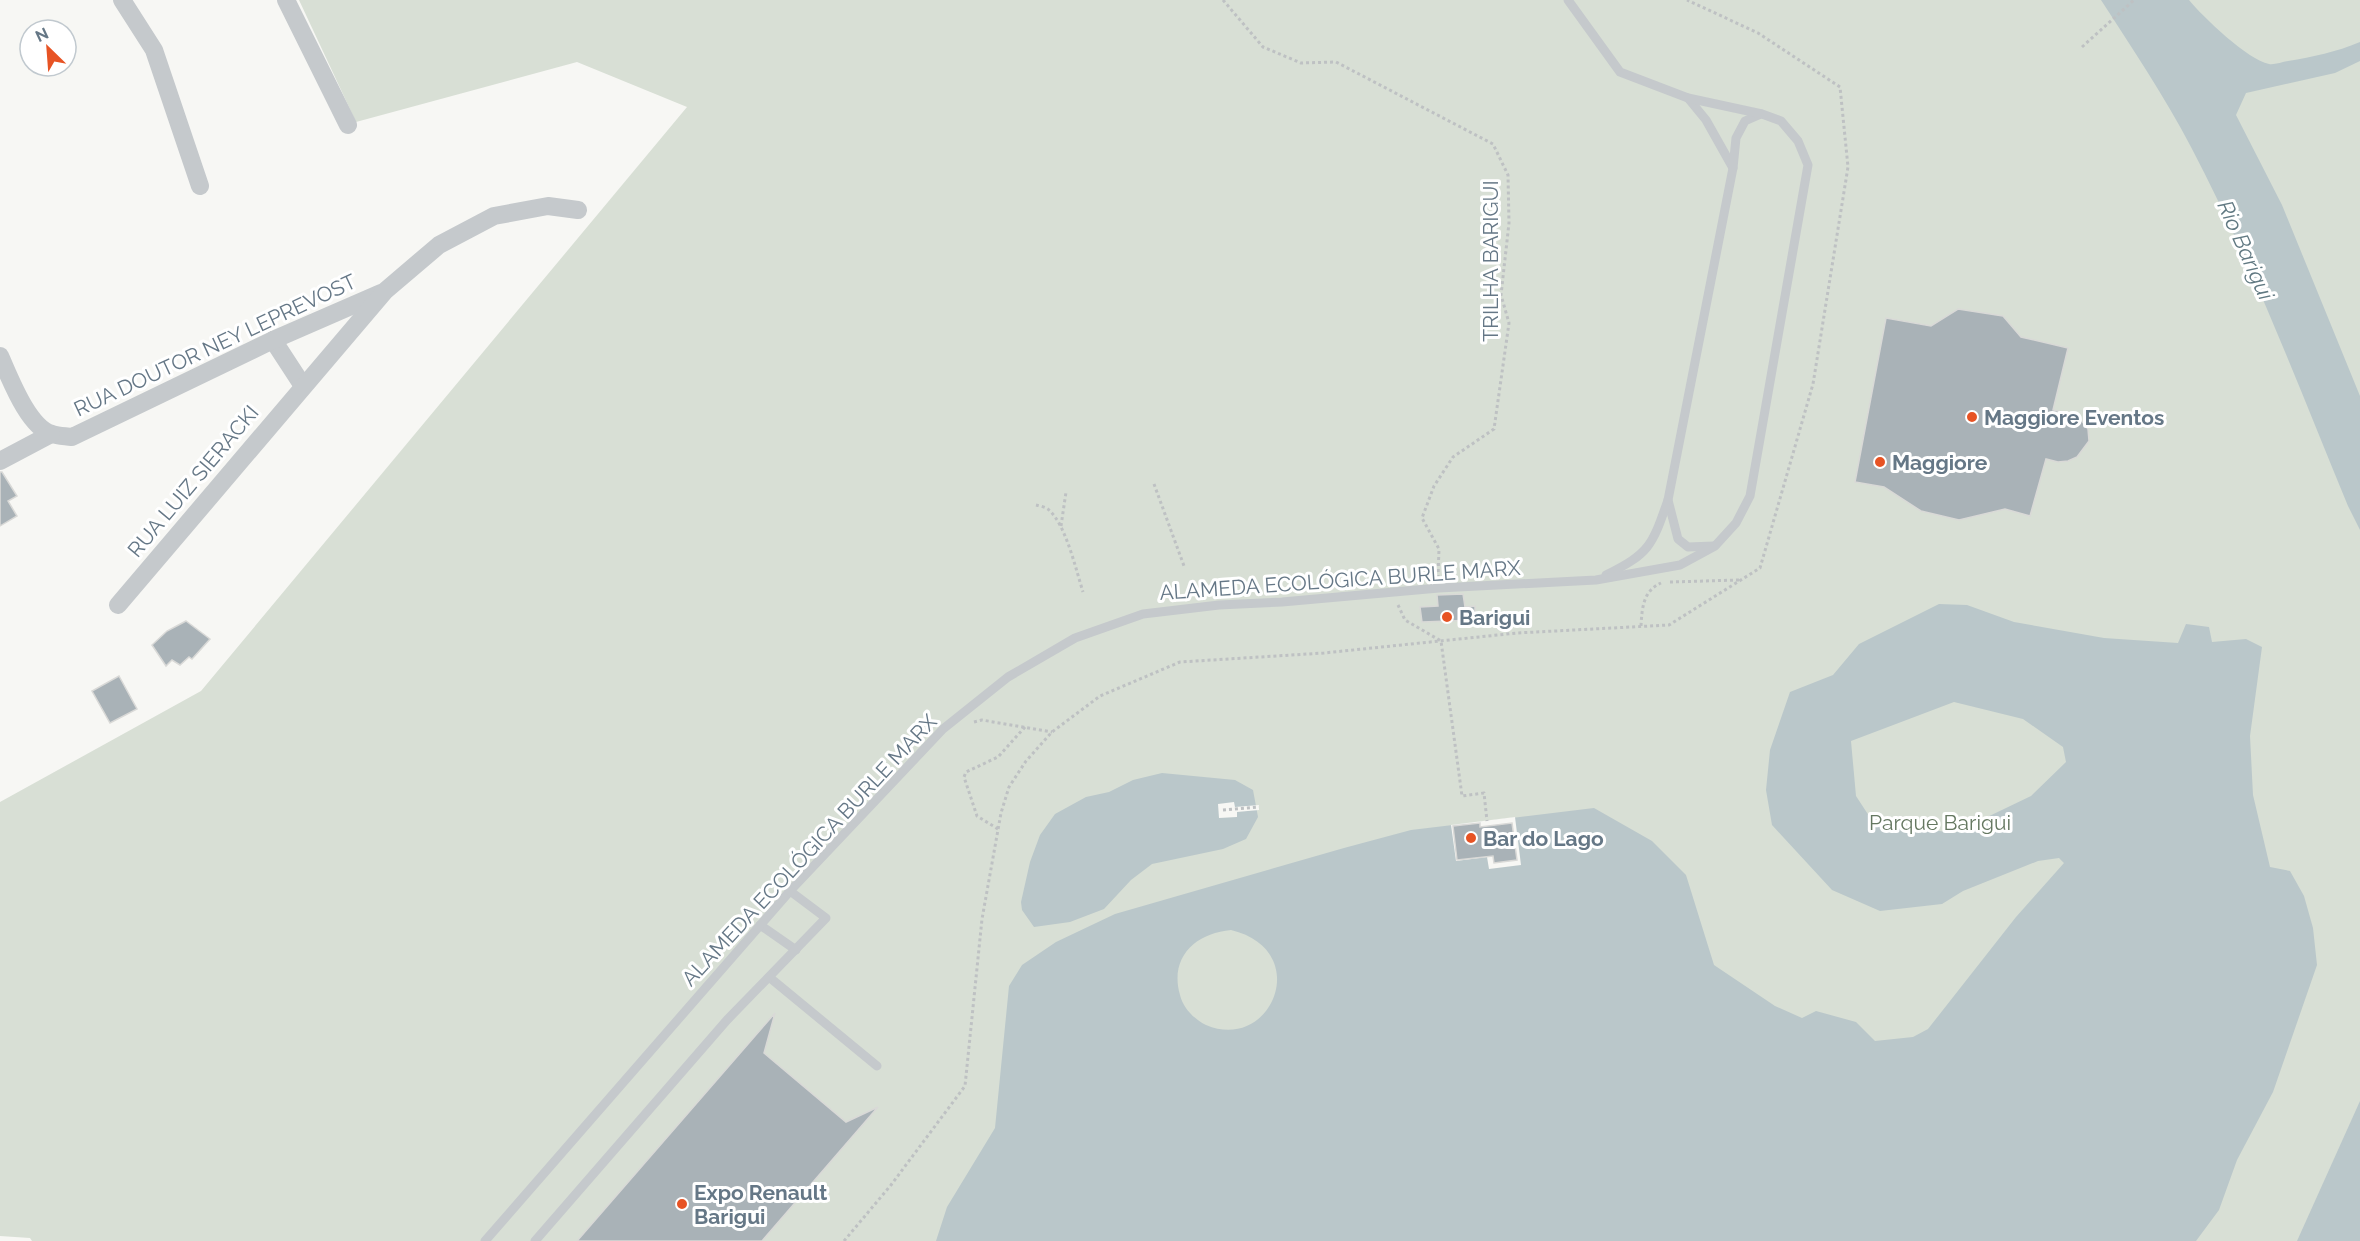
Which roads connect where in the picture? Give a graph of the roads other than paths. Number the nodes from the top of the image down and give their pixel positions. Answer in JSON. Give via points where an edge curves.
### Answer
{"nodes":[{"id":1,"x":122,"y":0,"type":"edge"},
{"id":2,"x":286,"y":0,"type":"edge"},
{"id":3,"x":1568,"y":0,"type":"edge"},
{"id":4,"x":1688,"y":98,"type":"junction"},
{"id":5,"x":1762,"y":114,"type":"junction"},
{"id":6,"x":348,"y":125,"type":"dead end"},
{"id":7,"x":1733,"y":168,"type":"junction"},
{"id":8,"x":200,"y":186,"type":"dead end"},
{"id":9,"x":578,"y":210,"type":"dead end"},
{"id":10,"x":385,"y":291,"type":"junction"},
{"id":11,"x":273,"y":340,"type":"junction"},
{"id":12,"x":0,"y":356,"type":"edge"},
{"id":13,"x":303,"y":386,"type":"junction"},
{"id":14,"x":51,"y":434,"type":"junction"},
{"id":15,"x":0,"y":461,"type":"edge"},
{"id":16,"x":1668,"y":500,"type":"junction"},
{"id":17,"x":1715,"y":546,"type":"junction"},
{"id":18,"x":1596,"y":580,"type":"junction"},
{"id":19,"x":118,"y":605,"type":"dead end"},
{"id":20,"x":790,"y":891,"type":"junction"},
{"id":21,"x":760,"y":925,"type":"junction"},
{"id":22,"x":796,"y":950,"type":"junction"},
{"id":23,"x":769,"y":977,"type":"junction"},
{"id":24,"x":877,"y":1066,"type":"dead end"},
{"id":25,"x":485,"y":1241,"type":"edge"},
{"id":26,"x":535,"y":1241,"type":"edge"}],
"edges":[{"from":1,"to":8,"type":"street","via":[[154,50]]},
{"from":2,"to":6,"type":"street"},
{"from":3,"to":4,"type":"lane","name":"ALAMEDA ECOLÓGICA BURLE MARX","via":[[1620,72]]},
{"from":4,"to":5,"type":"lane","name":"ALAMEDA ECOLÓGICA BURLE MARX"},
{"from":4,"to":7,"type":"lane","via":[[1706,120]]},
{"from":5,"to":7,"type":"lane","name":"ALAMEDA ECOLÓGICA BURLE MARX","via":[[1745,121],[1736,138]]},
{"from":5,"to":17,"type":"lane","name":"ALAMEDA ECOLÓGICA BURLE MARX","via":[[1781,121],[1798,141],[1808,165],[1750,496],[1736,523]]},
{"from":7,"to":16,"type":"lane","name":"ALAMEDA ECOLÓGICA BURLE MARX"},
{"from":9,"to":10,"type":"street","name":"RUA LUIZ SIERACKI","via":[[549,206],[494,216],[439,245]]},
{"from":10,"to":11,"type":"street","name":"RUA DOUTOR NEY LEPREVOST"},
{"from":10,"to":13,"type":"street","name":"RUA LUIZ SIERACKI"},
{"from":11,"to":13,"type":"street"},
{"from":11,"to":14,"type":"street","name":"RUA DOUTOR NEY LEPREVOST","via":[[98,426],[72,437]]},
{"from":12,"to":14,"type":"street","via":[[35,422]]},
{"from":13,"to":19,"type":"street","name":"RUA LUIZ SIERACKI"},
{"from":14,"to":15,"type":"street"},
{"from":16,"to":17,"type":"lane","via":[[1678,539],[1688,547]]},
{"from":16,"to":18,"type":"lane","name":"ALAMEDA ECOLÓGICA BURLE MARX","via":[[1654,540],[1633,561]]},
{"from":17,"to":18,"type":"lane","name":"ALAMEDA ECOLÓGICA BURLE MARX","via":[[1680,566]]},
{"from":18,"to":20,"type":"lane","name":"ALAMEDA ECOLÓGICA BURLE MARX","via":[[1219,605],[1143,614],[1075,638],[1008,677],[943,729]]},
{"from":20,"to":21,"type":"lane","name":"ALAMEDA ECOLÓGICA BURLE MARX"},
{"from":20,"to":22,"type":"lane","via":[[826,918]]},
{"from":21,"to":22,"type":"lane"},
{"from":21,"to":25,"type":"lane","name":"ALAMEDA ECOLÓGICA BURLE MARX"},
{"from":22,"to":23,"type":"lane"},
{"from":23,"to":24,"type":"lane"},
{"from":23,"to":26,"type":"lane"}]}
